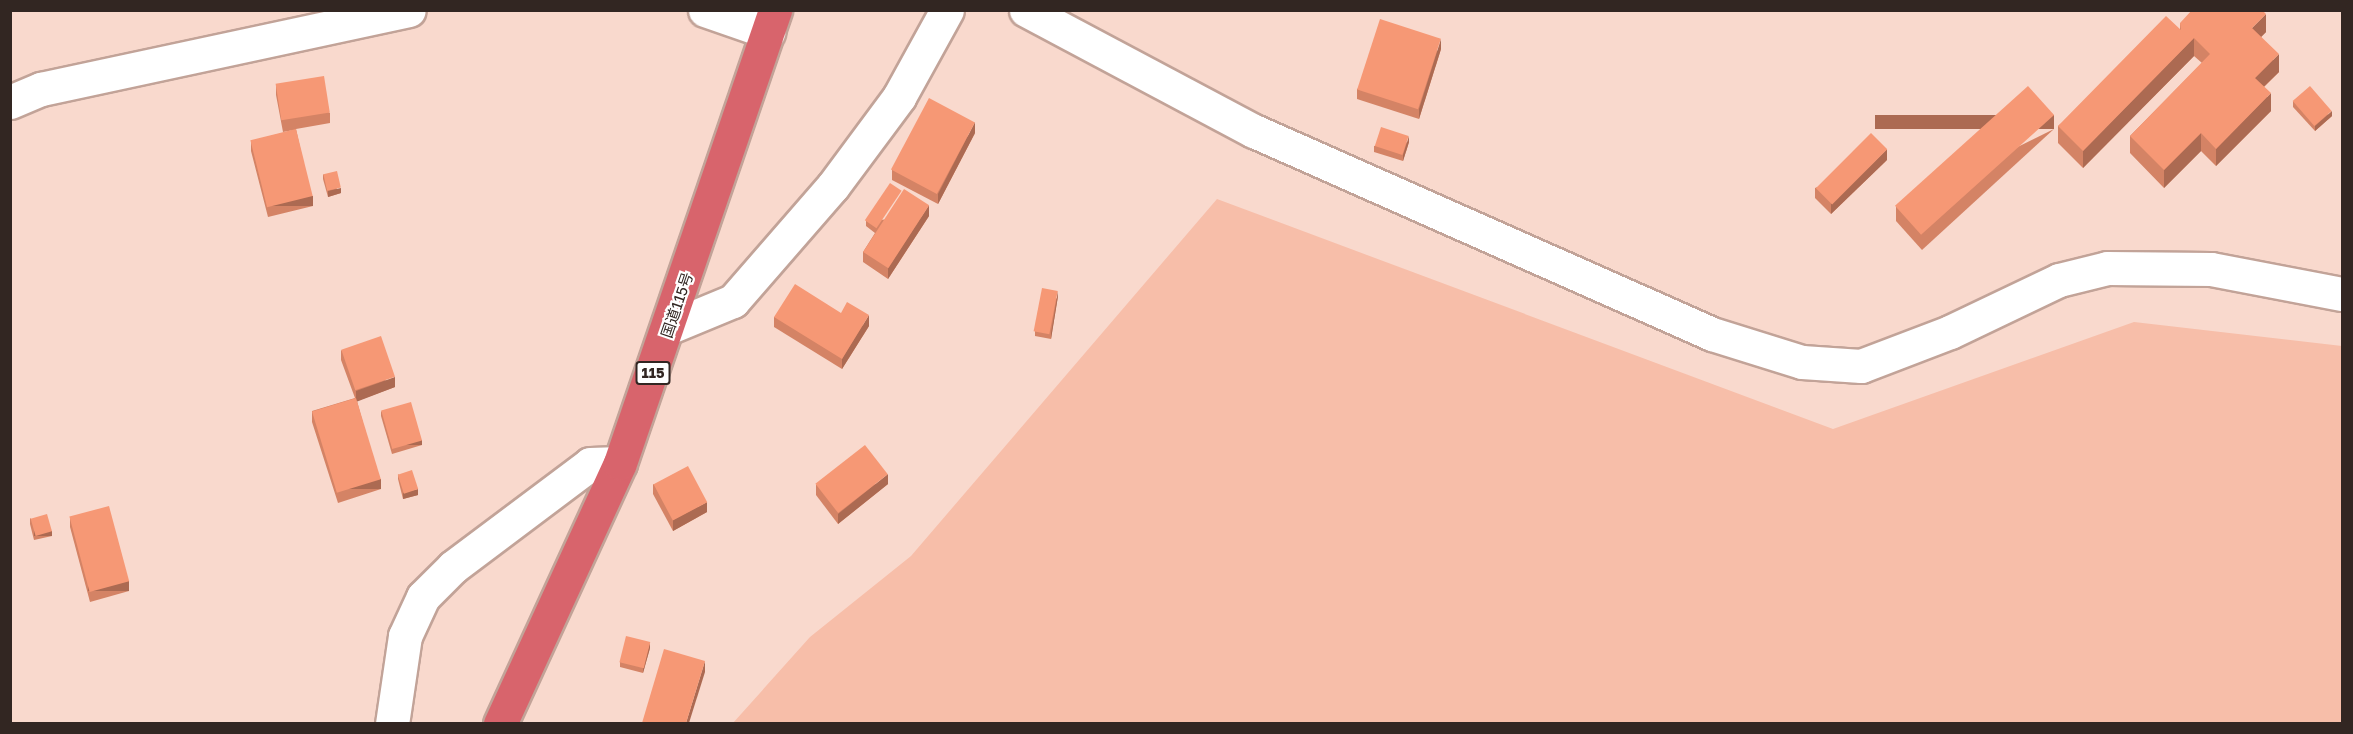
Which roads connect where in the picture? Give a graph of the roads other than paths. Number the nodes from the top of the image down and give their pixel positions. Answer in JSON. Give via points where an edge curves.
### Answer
{"nodes":[{"id":1,"x":409,"y":10,"type":"edge"},
{"id":2,"x":705,"y":10,"type":"edge"},
{"id":3,"x":947,"y":10,"type":"edge"},
{"id":4,"x":1026,"y":10,"type":"edge"},
{"id":5,"x":771,"y":21,"type":"edge"},
{"id":6,"x":10,"y":102,"type":"edge"},
{"id":7,"x":2343,"y":294,"type":"edge"},
{"id":8,"x":670,"y":327,"type":"junction"},
{"id":9,"x":620,"y":463,"type":"junction"},
{"id":10,"x":392,"y":723,"type":"edge"},
{"id":11,"x":500,"y":723,"type":"edge"}],
"edges":[{"from":1,"to":6,"type":"street","via":[[75,81]]},
{"from":2,"to":5,"type":"street"},
{"from":3,"to":8,"type":"street","via":[[899,97],[833,186],[733,301]]},
{"from":4,"to":7,"type":"street","via":[[1254,131],[1712,334],[1802,362],[1861,366],[1950,332],[2059,280],[2107,268],[2211,269]]},
{"from":5,"to":8,"type":"highway","name":"国道115号","number":"115"},
{"from":8,"to":9,"type":"highway","name":"国道115号","number":"115"},
{"from":9,"to":10,"type":"street","via":[[590,464],[453,567],[423,597],[405,636]]},
{"from":9,"to":11,"type":"highway","name":"国道115号","number":"115"}]}
